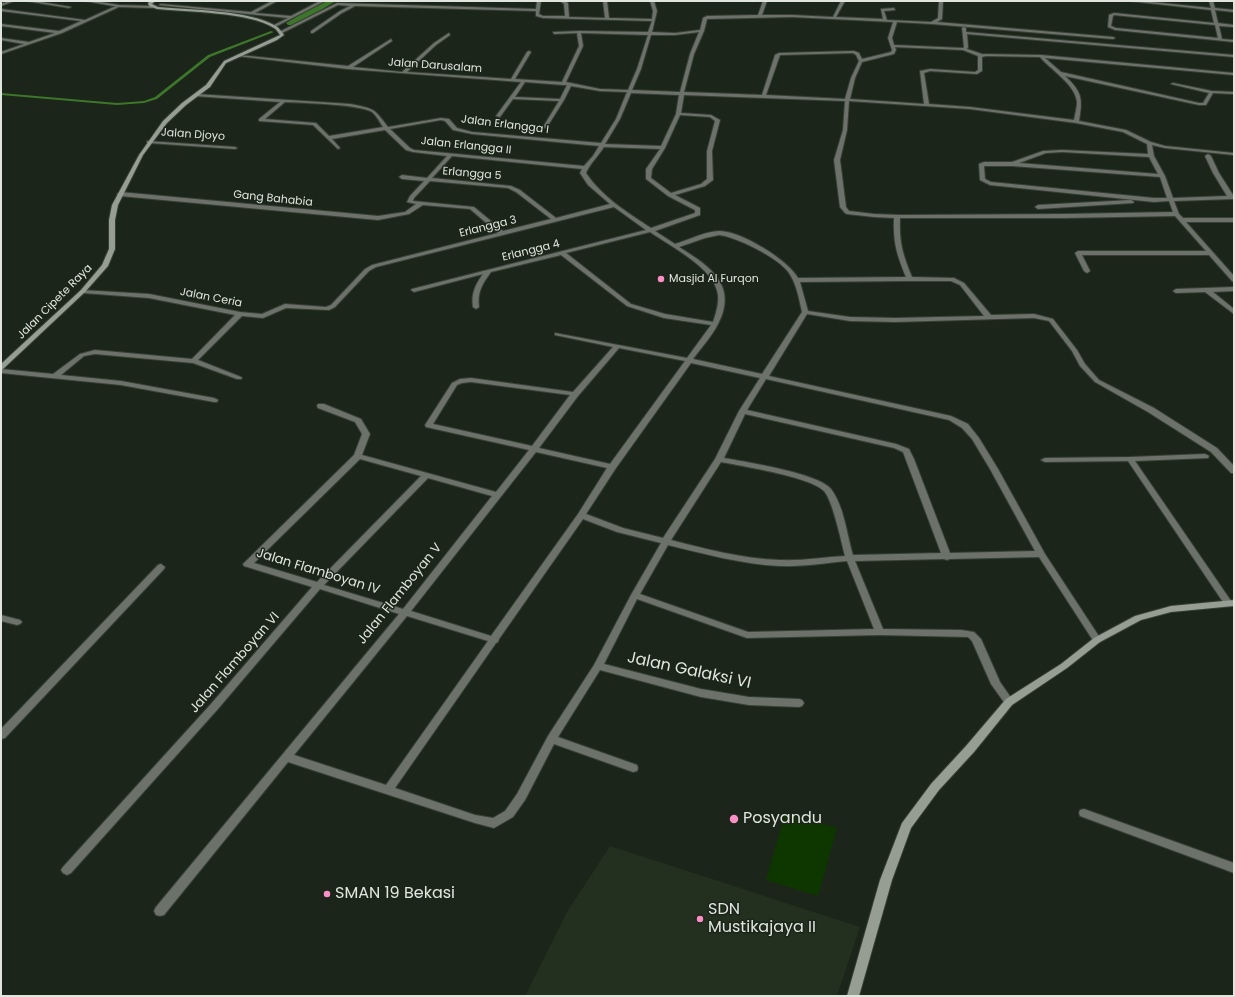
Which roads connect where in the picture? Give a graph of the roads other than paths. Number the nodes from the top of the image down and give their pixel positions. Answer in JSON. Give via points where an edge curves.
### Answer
{"nodes":[{"id":1,"x":12,"y":1,"type":"edge"},
{"id":2,"x":28,"y":1,"type":"edge"},
{"id":3,"x":87,"y":1,"type":"edge"},
{"id":4,"x":153,"y":1,"type":"edge"},
{"id":5,"x":275,"y":1,"type":"edge"},
{"id":6,"x":323,"y":1,"type":"edge"},
{"id":7,"x":379,"y":1,"type":"edge"},
{"id":8,"x":539,"y":1,"type":"edge"},
{"id":9,"x":562,"y":1,"type":"edge"},
{"id":10,"x":605,"y":1,"type":"edge"},
{"id":11,"x":652,"y":1,"type":"edge"},
{"id":12,"x":765,"y":1,"type":"edge"},
{"id":13,"x":843,"y":1,"type":"edge"},
{"id":14,"x":941,"y":1,"type":"edge"},
{"id":15,"x":1131,"y":1,"type":"edge"},
{"id":16,"x":1211,"y":1,"type":"edge"},
{"id":17,"x":1,"y":5,"type":"edge"},
{"id":18,"x":162,"y":5,"type":"dead end"},
{"id":19,"x":354,"y":5,"type":"junction"},
{"id":20,"x":119,"y":6,"type":"junction"},
{"id":21,"x":367,"y":6,"type":"junction"},
{"id":22,"x":152,"y":7,"type":"junction"},
{"id":23,"x":894,"y":9,"type":"dead end"},
{"id":24,"x":1213,"y":9,"type":"junction"},
{"id":25,"x":1,"y":10,"type":"edge"},
{"id":26,"x":537,"y":10,"type":"junction"},
{"id":27,"x":1234,"y":11,"type":"edge"},
{"id":28,"x":252,"y":12,"type":"junction"},
{"id":29,"x":47,"y":16,"type":"junction"},
{"id":30,"x":760,"y":16,"type":"junction"},
{"id":31,"x":291,"y":17,"type":"junction"},
{"id":32,"x":567,"y":18,"type":"junction"},
{"id":33,"x":834,"y":18,"type":"junction"},
{"id":34,"x":607,"y":19,"type":"junction"},
{"id":35,"x":654,"y":20,"type":"junction"},
{"id":36,"x":88,"y":21,"type":"junction"},
{"id":37,"x":885,"y":21,"type":"junction"},
{"id":38,"x":895,"y":22,"type":"junction"},
{"id":39,"x":932,"y":23,"type":"junction"},
{"id":40,"x":1,"y":25,"type":"edge"},
{"id":41,"x":964,"y":25,"type":"junction"},
{"id":42,"x":1216,"y":25,"type":"junction"},
{"id":43,"x":276,"y":26,"type":"junction"},
{"id":44,"x":1234,"y":26,"type":"edge"},
{"id":45,"x":61,"y":32,"type":"junction"},
{"id":46,"x":281,"y":32,"type":"junction"},
{"id":47,"x":312,"y":32,"type":"dead end"},
{"id":48,"x":554,"y":32,"type":"dead end"},
{"id":49,"x":579,"y":32,"type":"junction"},
{"id":50,"x":702,"y":32,"type":"junction"},
{"id":51,"x":965,"y":33,"type":"junction"},
{"id":52,"x":449,"y":34,"type":"dead end"},
{"id":53,"x":650,"y":34,"type":"junction"},
{"id":54,"x":1113,"y":38,"type":"dead end"},
{"id":55,"x":1,"y":39,"type":"edge"},
{"id":56,"x":391,"y":40,"type":"dead end"},
{"id":57,"x":1220,"y":40,"type":"junction"},
{"id":58,"x":1234,"y":41,"type":"edge"},
{"id":59,"x":30,"y":43,"type":"junction"},
{"id":60,"x":892,"y":46,"type":"junction"},
{"id":61,"x":964,"y":49,"type":"junction"},
{"id":62,"x":529,"y":52,"type":"dead end"},
{"id":63,"x":1,"y":53,"type":"edge"},
{"id":64,"x":239,"y":56,"type":"junction"},
{"id":65,"x":982,"y":56,"type":"junction"},
{"id":66,"x":1041,"y":56,"type":"junction"},
{"id":67,"x":1234,"y":56,"type":"edge"},
{"id":68,"x":861,"y":61,"type":"junction"},
{"id":69,"x":348,"y":68,"type":"junction"},
{"id":70,"x":403,"y":73,"type":"junction"},
{"id":71,"x":1057,"y":73,"type":"junction"},
{"id":72,"x":1234,"y":74,"type":"edge"},
{"id":73,"x":512,"y":80,"type":"junction"},
{"id":74,"x":524,"y":81,"type":"junction"},
{"id":75,"x":563,"y":84,"type":"junction"},
{"id":76,"x":570,"y":84,"type":"junction"},
{"id":77,"x":1173,"y":84,"type":"dead end"},
{"id":78,"x":630,"y":90,"type":"junction"},
{"id":79,"x":1212,"y":92,"type":"junction"},
{"id":80,"x":682,"y":93,"type":"junction"},
{"id":81,"x":1234,"y":93,"type":"edge"},
{"id":82,"x":196,"y":95,"type":"junction"},
{"id":83,"x":764,"y":96,"type":"junction"},
{"id":84,"x":512,"y":98,"type":"junction"},
{"id":85,"x":562,"y":100,"type":"junction"},
{"id":86,"x":847,"y":100,"type":"junction"},
{"id":87,"x":284,"y":101,"type":"junction"},
{"id":88,"x":927,"y":106,"type":"junction"},
{"id":89,"x":678,"y":114,"type":"junction"},
{"id":90,"x":498,"y":116,"type":"dead end"},
{"id":91,"x":1076,"y":122,"type":"junction"},
{"id":92,"x":545,"y":127,"type":"dead end"},
{"id":93,"x":387,"y":129,"type":"junction"},
{"id":94,"x":328,"y":138,"type":"junction"},
{"id":95,"x":149,"y":142,"type":"junction"},
{"id":96,"x":1149,"y":143,"type":"junction"},
{"id":97,"x":602,"y":145,"type":"junction"},
{"id":98,"x":234,"y":148,"type":"dead end"},
{"id":99,"x":338,"y":148,"type":"dead end"},
{"id":100,"x":663,"y":148,"type":"junction"},
{"id":101,"x":1234,"y":154,"type":"edge"},
{"id":102,"x":451,"y":155,"type":"junction"},
{"id":103,"x":1151,"y":156,"type":"junction"},
{"id":104,"x":1208,"y":156,"type":"dead end"},
{"id":105,"x":1012,"y":164,"type":"junction"},
{"id":106,"x":585,"y":168,"type":"junction"},
{"id":107,"x":1162,"y":176,"type":"junction"},
{"id":108,"x":402,"y":178,"type":"dead end"},
{"id":109,"x":428,"y":180,"type":"junction"},
{"id":110,"x":120,"y":194,"type":"junction"},
{"id":111,"x":670,"y":195,"type":"junction"},
{"id":112,"x":1232,"y":197,"type":"edge"},
{"id":113,"x":1170,"y":199,"type":"junction"},
{"id":114,"x":1154,"y":200,"type":"junction"},
{"id":115,"x":422,"y":204,"type":"junction"},
{"id":116,"x":614,"y":205,"type":"junction"},
{"id":117,"x":1038,"y":207,"type":"dead end"},
{"id":118,"x":1176,"y":214,"type":"junction"},
{"id":119,"x":897,"y":216,"type":"junction"},
{"id":120,"x":554,"y":220,"type":"junction"},
{"id":121,"x":1181,"y":220,"type":"junction"},
{"id":122,"x":1234,"y":220,"type":"edge"},
{"id":123,"x":652,"y":230,"type":"junction"},
{"id":124,"x":502,"y":233,"type":"junction"},
{"id":125,"x":676,"y":246,"type":"junction"},
{"id":126,"x":562,"y":253,"type":"junction"},
{"id":127,"x":1209,"y":253,"type":"junction"},
{"id":128,"x":1087,"y":271,"type":"dead end"},
{"id":129,"x":488,"y":272,"type":"junction"},
{"id":130,"x":796,"y":280,"type":"junction"},
{"id":131,"x":910,"y":280,"type":"junction"},
{"id":132,"x":1234,"y":280,"type":"edge"},
{"id":133,"x":1234,"y":289,"type":"edge"},
{"id":134,"x":414,"y":290,"type":"dead end"},
{"id":135,"x":1208,"y":290,"type":"junction"},
{"id":136,"x":1176,"y":291,"type":"dead end"},
{"id":137,"x":83,"y":292,"type":"junction"},
{"id":138,"x":333,"y":306,"type":"joint"},
{"id":139,"x":476,"y":307,"type":"dead end"},
{"id":140,"x":805,"y":312,"type":"junction"},
{"id":141,"x":1234,"y":312,"type":"edge"},
{"id":142,"x":240,"y":314,"type":"junction"},
{"id":143,"x":989,"y":317,"type":"junction"},
{"id":144,"x":715,"y":324,"type":"junction"},
{"id":145,"x":558,"y":334,"type":"dead end"},
{"id":146,"x":617,"y":346,"type":"junction"},
{"id":147,"x":688,"y":360,"type":"junction"},
{"id":148,"x":194,"y":361,"type":"junction"},
{"id":149,"x":1,"y":368,"type":"edge"},
{"id":150,"x":1,"y":371,"type":"edge"},
{"id":151,"x":54,"y":377,"type":"junction"},
{"id":152,"x":764,"y":377,"type":"junction"},
{"id":153,"x":239,"y":378,"type":"dead end"},
{"id":154,"x":575,"y":394,"type":"junction"},
{"id":155,"x":214,"y":400,"type":"dead end"},
{"id":156,"x":321,"y":406,"type":"dead end"},
{"id":157,"x":743,"y":411,"type":"junction"},
{"id":158,"x":534,"y":449,"type":"junction"},
{"id":159,"x":358,"y":456,"type":"junction"},
{"id":160,"x":1205,"y":456,"type":"dead end"},
{"id":161,"x":719,"y":459,"type":"junction"},
{"id":162,"x":1130,"y":459,"type":"junction"},
{"id":163,"x":1046,"y":460,"type":"dead end"},
{"id":164,"x":612,"y":467,"type":"junction"},
{"id":165,"x":1234,"y":471,"type":"edge"},
{"id":166,"x":426,"y":475,"type":"junction"},
{"id":167,"x":497,"y":494,"type":"junction"},
{"id":168,"x":581,"y":516,"type":"junction"},
{"id":169,"x":666,"y":541,"type":"junction"},
{"id":170,"x":1042,"y":554,"type":"junction"},
{"id":171,"x":947,"y":557,"type":"junction"},
{"id":172,"x":850,"y":558,"type":"junction"},
{"id":173,"x":162,"y":567,"type":"dead end"},
{"id":174,"x":319,"y":585,"type":"junction"},
{"id":175,"x":635,"y":595,"type":"junction"},
{"id":176,"x":1231,"y":603,"type":"edge"},
{"id":177,"x":405,"y":612,"type":"junction"},
{"id":178,"x":1,"y":618,"type":"edge"},
{"id":179,"x":17,"y":622,"type":"dead end"},
{"id":180,"x":880,"y":632,"type":"junction"},
{"id":181,"x":495,"y":640,"type":"junction"},
{"id":182,"x":1097,"y":640,"type":"junction"},
{"id":183,"x":598,"y":666,"type":"junction"},
{"id":184,"x":1009,"y":702,"type":"junction"},
{"id":185,"x":799,"y":703,"type":"dead end"},
{"id":186,"x":1,"y":735,"type":"edge"},
{"id":187,"x":552,"y":739,"type":"junction"},
{"id":188,"x":287,"y":757,"type":"junction"},
{"id":189,"x":634,"y":768,"type":"dead end"},
{"id":190,"x":388,"y":790,"type":"junction"},
{"id":191,"x":1084,"y":813,"type":"dead end"},
{"id":192,"x":1234,"y":868,"type":"edge"},
{"id":193,"x":67,"y":870,"type":"dead end"},
{"id":194,"x":160,"y":911,"type":"dead end"},
{"id":195,"x":853,"y":996,"type":"edge"}],
"edges":[{"from":1,"to":17,"type":"street"},
{"from":2,"to":29,"type":"street","via":[[70,7]]},
{"from":3,"to":20,"type":"street"},
{"from":4,"to":22,"type":"main road","via":[[149,4]]},
{"from":5,"to":28,"type":"street"},
{"from":6,"to":31,"type":"street"},
{"from":7,"to":21,"type":"street"},
{"from":8,"to":26,"type":"street"},
{"from":9,"to":32,"type":"street","via":[[566,3]]},
{"from":10,"to":34,"type":"street"},
{"from":11,"to":35,"type":"street"},
{"from":12,"to":30,"type":"street"},
{"from":13,"to":33,"type":"street"},
{"from":14,"to":39,"type":"street","via":[[940,19]]},
{"from":15,"to":24,"type":"street"},
{"from":16,"to":24,"type":"street"},
{"from":18,"to":28,"type":"street"},
{"from":19,"to":21,"type":"street"},
{"from":19,"to":46,"type":"street","via":[[333,5]]},
{"from":19,"to":47,"type":"street"},
{"from":20,"to":22,"type":"street"},
{"from":20,"to":36,"type":"street"},
{"from":21,"to":26,"type":"street"},
{"from":22,"to":43,"type":"main road","via":[[253,18]]},
{"from":23,"to":37,"type":"street","via":[[882,10]]},
{"from":24,"to":27,"type":"street"},
{"from":24,"to":42,"type":"street"},
{"from":25,"to":29,"type":"street"},
{"from":26,"to":32,"type":"street","via":[[537,15]]},
{"from":28,"to":31,"type":"street"},
{"from":29,"to":36,"type":"street"},
{"from":30,"to":33,"type":"street"},
{"from":30,"to":50,"type":"street","via":[[707,17]]},
{"from":31,"to":43,"type":"street"},
{"from":32,"to":34,"type":"street"},
{"from":33,"to":37,"type":"street"},
{"from":34,"to":35,"type":"street"},
{"from":35,"to":53,"type":"street"},
{"from":36,"to":45,"type":"street"},
{"from":37,"to":38,"type":"street"},
{"from":38,"to":39,"type":"street"},
{"from":38,"to":60,"type":"street","via":[[890,38]]},
{"from":39,"to":41,"type":"street"},
{"from":40,"to":45,"type":"street"},
{"from":41,"to":51,"type":"street"},
{"from":41,"to":54,"type":"street"},
{"from":42,"to":44,"type":"street"},
{"from":42,"to":57,"type":"street"},
{"from":42,"to":57,"type":"street","via":[[1114,14],[1111,15],[1109,26],[1115,29]]},
{"from":43,"to":46,"type":"main road"},
{"from":45,"to":59,"type":"street"},
{"from":46,"to":64,"type":"main road","name":"Jalan Cipete Raya","via":[[281,37]]},
{"from":48,"to":49,"type":"street"},
{"from":49,"to":53,"type":"street"},
{"from":49,"to":75,"type":"street","via":[[581,46]]},
{"from":50,"to":53,"type":"street"},
{"from":50,"to":80,"type":"street","via":[[692,54]]},
{"from":51,"to":61,"type":"street"},
{"from":51,"to":67,"type":"street"},
{"from":52,"to":70,"type":"street"},
{"from":53,"to":78,"type":"street"},
{"from":55,"to":59,"type":"street"},
{"from":56,"to":69,"type":"street"},
{"from":57,"to":58,"type":"street"},
{"from":59,"to":63,"type":"street"},
{"from":60,"to":61,"type":"street"},
{"from":60,"to":68,"type":"street","via":[[893,52],[889,55]]},
{"from":61,"to":65,"type":"street"},
{"from":62,"to":73,"type":"street"},
{"from":64,"to":69,"type":"street","name":"Jalan Darusalam"},
{"from":64,"to":82,"type":"main road","name":"Jalan Cipete Raya","via":[[225,62],[208,86]]},
{"from":65,"to":66,"type":"street"},
{"from":65,"to":88,"type":"street","via":[[980,71],[975,73],[930,70],[922,72]]},
{"from":66,"to":71,"type":"street"},
{"from":66,"to":72,"type":"street"},
{"from":68,"to":83,"type":"street","via":[[854,52],[779,54]]},
{"from":68,"to":86,"type":"street"},
{"from":69,"to":70,"type":"street","name":"Jalan Darusalam"},
{"from":70,"to":73,"type":"street","name":"Jalan Darusalam"},
{"from":71,"to":79,"type":"street","via":[[1199,104],[1204,104]]},
{"from":71,"to":91,"type":"street","via":[[1074,87],[1076,92],[1079,101]]},
{"from":73,"to":74,"type":"street","name":"Jalan Darusalam"},
{"from":74,"to":75,"type":"street","name":"Jalan Darusalam"},
{"from":74,"to":84,"type":"street"},
{"from":75,"to":76,"type":"street","name":"Jalan Darusalam"},
{"from":76,"to":78,"type":"street","name":"Jalan Darusalam","via":[[600,90]]},
{"from":76,"to":85,"type":"street"},
{"from":77,"to":79,"type":"street"},
{"from":78,"to":80,"type":"street","name":"Jalan Darusalam"},
{"from":78,"to":97,"type":"street","via":[[618,119]]},
{"from":79,"to":81,"type":"street"},
{"from":80,"to":83,"type":"street","name":"Jalan Darusalam"},
{"from":80,"to":89,"type":"street"},
{"from":82,"to":87,"type":"street","name":"Jalan Erlangga II"},
{"from":82,"to":95,"type":"main road","name":"Jalan Cipete Raya","via":[[169,117]]},
{"from":83,"to":86,"type":"street","name":"Jalan Darusalam"},
{"from":84,"to":85,"type":"street"},
{"from":84,"to":90,"type":"street"},
{"from":85,"to":92,"type":"street"},
{"from":86,"to":88,"type":"street","name":"Jalan Darusalam"},
{"from":86,"to":119,"type":"street","via":[[845,130],[837,160],[843,207],[853,214]]},
{"from":87,"to":93,"type":"street","name":"Jalan Erlangga II","via":[[360,107],[375,112]]},
{"from":87,"to":94,"type":"street","via":[[261,120],[314,124]]},
{"from":88,"to":91,"type":"street","name":"Jalan Darusalam"},
{"from":89,"to":100,"type":"street"},
{"from":89,"to":111,"type":"street","via":[[711,116],[718,120],[708,161],[710,180],[703,185]]},
{"from":91,"to":96,"type":"street","name":"Jalan Darusalam","via":[[1124,131]]},
{"from":93,"to":94,"type":"street","name":"Jalan Erlangga I"},
{"from":93,"to":97,"type":"street","name":"Jalan Erlangga I","via":[[445,119],[461,131]]},
{"from":93,"to":102,"type":"street","name":"Jalan Erlangga II","via":[[408,149]]},
{"from":94,"to":99,"type":"street"},
{"from":95,"to":98,"type":"street","name":"Jalan Djoyo"},
{"from":95,"to":110,"type":"main road","name":"Jalan Cipete Raya"},
{"from":96,"to":101,"type":"street","name":"Jalan Darusalam"},
{"from":96,"to":103,"type":"street"},
{"from":97,"to":100,"type":"street","name":"Jalan Erlangga I"},
{"from":97,"to":106,"type":"street"},
{"from":100,"to":111,"type":"street","via":[[648,169],[648,174],[650,179]]},
{"from":102,"to":106,"type":"street","name":"Jalan Erlangga II"},
{"from":102,"to":109,"type":"street"},
{"from":103,"to":105,"type":"street","via":[[1062,151],[1045,152]]},
{"from":103,"to":107,"type":"street"},
{"from":104,"to":112,"type":"street","via":[[1216,174]]},
{"from":105,"to":107,"type":"street"},
{"from":105,"to":114,"type":"street","via":[[981,165],[983,180],[990,183]]},
{"from":106,"to":116,"type":"street","via":[[583,172],[589,183]]},
{"from":107,"to":113,"type":"street"},
{"from":108,"to":109,"type":"street","name":"Erlangga 5"},
{"from":109,"to":115,"type":"street","via":[[410,200]]},
{"from":109,"to":120,"type":"street","name":"Erlangga 5","via":[[509,187],[518,191]]},
{"from":110,"to":115,"type":"street","name":"Gang Bahabia","via":[[378,218],[407,213]]},
{"from":110,"to":137,"type":"main road","name":"Jalan Cipete Raya","via":[[112,220],[112,249],[105,266]]},
{"from":111,"to":123,"type":"street","name":"Erlangga 4","via":[[698,210],[698,214]]},
{"from":112,"to":113,"type":"street"},
{"from":113,"to":114,"type":"street"},
{"from":113,"to":118,"type":"street"},
{"from":114,"to":117,"type":"street"},
{"from":115,"to":124,"type":"street","via":[[472,208]]},
{"from":116,"to":120,"type":"street","name":"Erlangga 3"},
{"from":116,"to":123,"type":"street"},
{"from":118,"to":119,"type":"street","via":[[1078,217]]},
{"from":118,"to":121,"type":"street"},
{"from":119,"to":131,"type":"street","via":[[898,253]]},
{"from":120,"to":124,"type":"street","name":"Erlangga 3"},
{"from":121,"to":122,"type":"street"},
{"from":121,"to":127,"type":"street"},
{"from":123,"to":125,"type":"street"},
{"from":123,"to":126,"type":"street","name":"Erlangga 4"},
{"from":124,"to":138,"type":"street","name":"Erlangga 3","via":[[374,266],[367,270]]},
{"from":125,"to":130,"type":"street","via":[[710,234],[734,235],[789,269]]},
{"from":125,"to":144,"type":"street","via":[[715,277],[722,301]]},
{"from":126,"to":129,"type":"street","name":"Erlangga 4"},
{"from":126,"to":144,"type":"street","via":[[629,305],[664,316]]},
{"from":127,"to":128,"type":"street","via":[[1078,253]]},
{"from":127,"to":132,"type":"street"},
{"from":129,"to":134,"type":"street","name":"Erlangga 4"},
{"from":129,"to":139,"type":"street","via":[[478,284],[474,298]]},
{"from":130,"to":131,"type":"street"},
{"from":130,"to":140,"type":"street"},
{"from":131,"to":143,"type":"street","via":[[957,281]]},
{"from":133,"to":135,"type":"street"},
{"from":135,"to":136,"type":"street"},
{"from":135,"to":141,"type":"street"},
{"from":137,"to":142,"type":"street","name":"Jalan Ceria","via":[[149,296]]},
{"from":137,"to":149,"type":"main road","name":"Jalan Cipete Raya"},
{"from":138,"to":142,"type":"street","name":"Jalan Ceria","via":[[323,309],[285,306],[263,316]]},
{"from":140,"to":143,"type":"street","via":[[850,319]]},
{"from":140,"to":152,"type":"street"},
{"from":142,"to":148,"type":"street"},
{"from":143,"to":165,"type":"street","via":[[1034,316],[1051,320],[1075,351],[1082,365],[1097,381],[1151,410],[1214,450]]},
{"from":144,"to":147,"type":"street"},
{"from":145,"to":146,"type":"street"},
{"from":146,"to":147,"type":"street"},
{"from":146,"to":154,"type":"street","name":"Jalan Flamboyan V"},
{"from":147,"to":152,"type":"street"},
{"from":147,"to":164,"type":"street"},
{"from":148,"to":151,"type":"street","via":[[91,352],[82,355]]},
{"from":148,"to":153,"type":"street"},
{"from":150,"to":151,"type":"street"},
{"from":151,"to":155,"type":"street","via":[[121,383]]},
{"from":152,"to":157,"type":"street"},
{"from":152,"to":170,"type":"street","via":[[951,418],[965,426],[994,468]]},
{"from":154,"to":158,"type":"street","name":"Jalan Flamboyan V"},
{"from":154,"to":158,"type":"street","via":[[471,380],[460,381],[454,384],[429,422],[433,426]]},
{"from":156,"to":159,"type":"street","via":[[358,420],[366,434]]},
{"from":157,"to":161,"type":"street"},
{"from":157,"to":171,"type":"street","via":[[896,446],[906,451]]},
{"from":158,"to":164,"type":"street"},
{"from":158,"to":167,"type":"street","name":"Jalan Flamboyan V"},
{"from":159,"to":166,"type":"street"},
{"from":159,"to":174,"type":"street","name":"Jalan Flamboyan IV","via":[[247,564]]},
{"from":160,"to":162,"type":"street"},
{"from":161,"to":169,"type":"street"},
{"from":161,"to":172,"type":"street","via":[[816,481],[827,489],[834,503]]},
{"from":162,"to":163,"type":"street"},
{"from":162,"to":176,"type":"street"},
{"from":164,"to":168,"type":"street"},
{"from":166,"to":167,"type":"street"},
{"from":166,"to":174,"type":"street","name":"Jalan Flamboyan VI"},
{"from":167,"to":177,"type":"street","name":"Jalan Flamboyan V"},
{"from":168,"to":169,"type":"street","via":[[620,530]]},
{"from":168,"to":181,"type":"street"},
{"from":169,"to":172,"type":"street","via":[[706,552],[756,561],[782,563]]},
{"from":169,"to":175,"type":"street"},
{"from":170,"to":171,"type":"street"},
{"from":170,"to":182,"type":"street"},
{"from":171,"to":172,"type":"street"},
{"from":172,"to":180,"type":"street"},
{"from":173,"to":186,"type":"street"},
{"from":174,"to":177,"type":"street","name":"Jalan Flamboyan IV"},
{"from":174,"to":193,"type":"street","name":"Jalan Flamboyan VI","via":[[214,707]]},
{"from":175,"to":180,"type":"street","via":[[747,635]]},
{"from":175,"to":183,"type":"street"},
{"from":176,"to":182,"type":"main road","via":[[1171,609],[1145,616]]},
{"from":177,"to":181,"type":"street","name":"Jalan Flamboyan IV"},
{"from":177,"to":188,"type":"street","name":"Jalan Flamboyan V"},
{"from":178,"to":179,"type":"street"},
{"from":180,"to":184,"type":"street","via":[[971,634],[976,639],[996,684]]},
{"from":181,"to":190,"type":"street"},
{"from":182,"to":184,"type":"main road","via":[[1064,666]]},
{"from":183,"to":185,"type":"street","name":"Jalan Galaksi VI","via":[[701,692],[749,701]]},
{"from":183,"to":187,"type":"street"},
{"from":184,"to":195,"type":"main road","via":[[935,787],[906,826],[886,880]]},
{"from":187,"to":189,"type":"street"},
{"from":187,"to":190,"type":"street","via":[[521,797],[509,814],[494,823]]},
{"from":188,"to":190,"type":"street"},
{"from":188,"to":194,"type":"street","name":"Jalan Flamboyan V"},
{"from":191,"to":192,"type":"street"}]}
